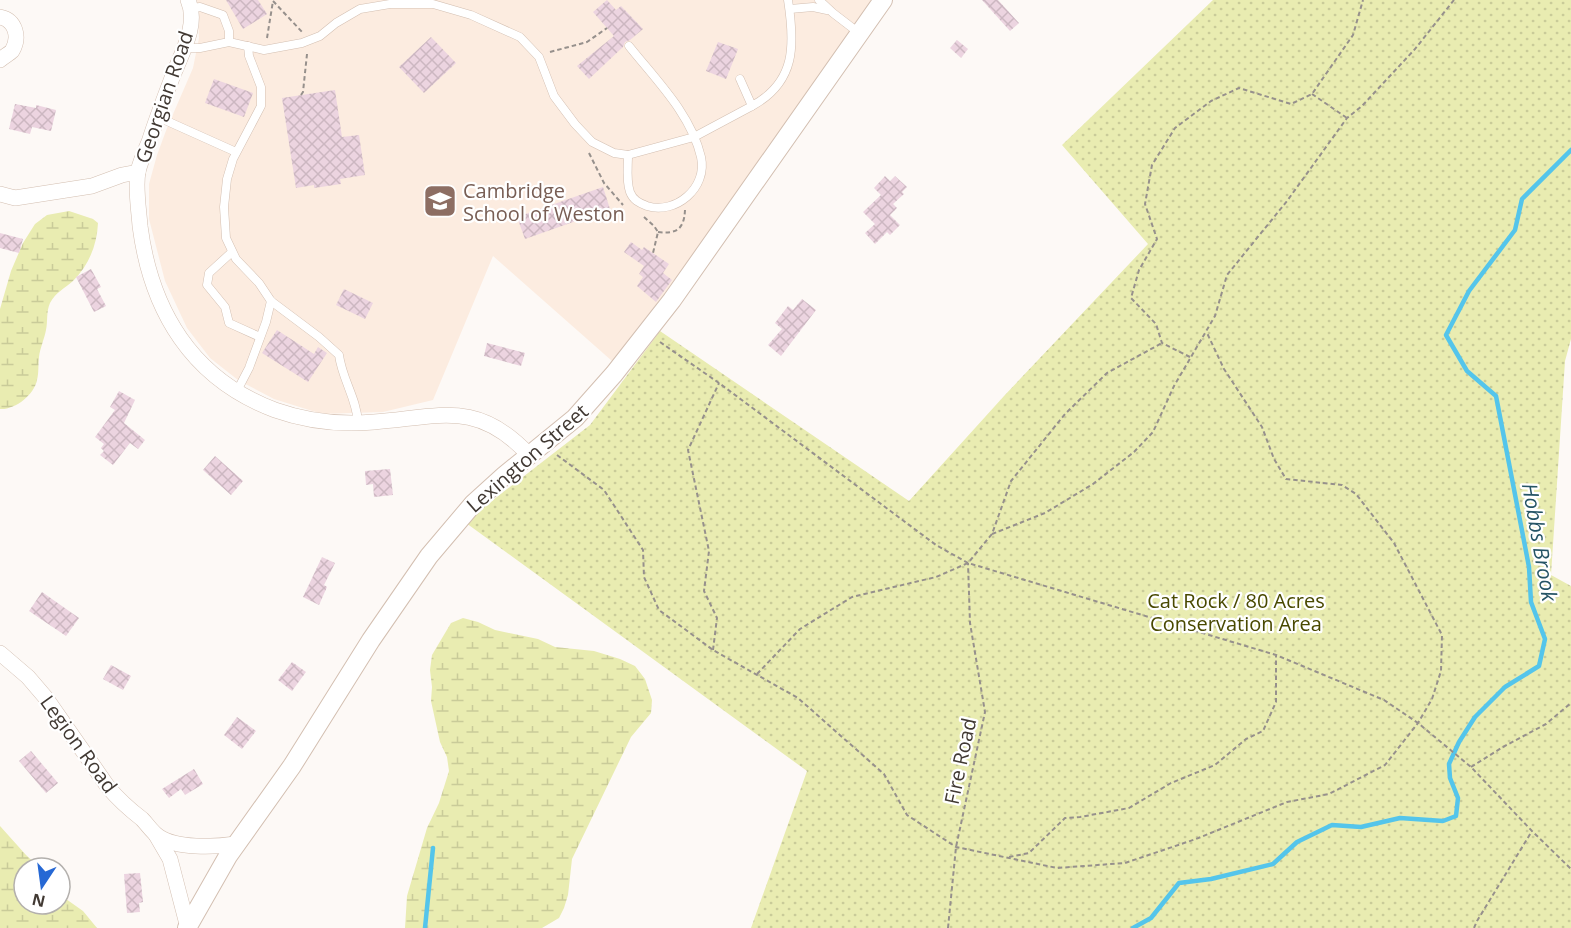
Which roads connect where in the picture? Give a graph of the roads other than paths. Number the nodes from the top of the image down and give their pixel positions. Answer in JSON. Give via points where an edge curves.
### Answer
{"nodes":[{"id":1,"x":788,"y":0,"type":"edge"},
{"id":2,"x":819,"y":0,"type":"edge"},
{"id":3,"x":883,"y":0,"type":"edge"},
{"id":4,"x":189,"y":4,"type":"edge"},
{"id":5,"x":790,"y":9,"type":"junction"},
{"id":6,"x":833,"y":14,"type":"junction"},
{"id":7,"x":0,"y":17,"type":"edge"},
{"id":8,"x":859,"y":33,"type":"junction"},
{"id":9,"x":229,"y":42,"type":"junction"},
{"id":10,"x":248,"y":46,"type":"junction"},
{"id":11,"x":629,"y":46,"type":"dead end"},
{"id":12,"x":184,"y":48,"type":"junction"},
{"id":13,"x":0,"y":60,"type":"edge"},
{"id":14,"x":740,"y":79,"type":"dead end"},
{"id":15,"x":752,"y":106,"type":"junction"},
{"id":16,"x":158,"y":117,"type":"junction"},
{"id":17,"x":694,"y":137,"type":"junction"},
{"id":18,"x":236,"y":152,"type":"junction"},
{"id":19,"x":628,"y":155,"type":"junction"},
{"id":20,"x":138,"y":172,"type":"junction"},
{"id":21,"x":0,"y":194,"type":"edge"},
{"id":22,"x":232,"y":252,"type":"junction"},
{"id":23,"x":271,"y":301,"type":"junction"},
{"id":24,"x":260,"y":337,"type":"junction"},
{"id":25,"x":237,"y":391,"type":"junction"},
{"id":26,"x":358,"y":423,"type":"junction"},
{"id":27,"x":536,"y":449,"type":"junction"},
{"id":28,"x":0,"y":653,"type":"edge"},
{"id":29,"x":156,"y":836,"type":"junction"},
{"id":30,"x":236,"y":844,"type":"junction"},
{"id":31,"x":188,"y":928,"type":"edge"}],
"edges":[{"from":1,"to":5,"type":"lane"},
{"from":2,"to":6,"type":"lane"},
{"from":3,"to":8,"type":"street","name":"Lexington Street"},
{"from":4,"to":9,"type":"lane","via":[[223,15]]},
{"from":4,"to":12,"type":"street","name":"Georgian Road","via":[[190,27]]},
{"from":5,"to":6,"type":"lane","via":[[813,7]]},
{"from":5,"to":15,"type":"lane","via":[[792,43],[786,72],[769,96]]},
{"from":6,"to":8,"type":"lane"},
{"from":7,"to":13,"type":"street","via":[[13,24],[17,36],[11,52]]},
{"from":8,"to":27,"type":"street","name":"Lexington Street","via":[[648,332],[590,403]]},
{"from":9,"to":10,"type":"lane"},
{"from":9,"to":12,"type":"lane"},
{"from":10,"to":18,"type":"lane","via":[[261,87],[261,106]]},
{"from":10,"to":19,"type":"lane","via":[[264,50],[302,43],[320,36],[360,9],[433,4],[520,36],[539,57],[554,96],[575,124],[597,146]]},
{"from":11,"to":17,"type":"lane","via":[[680,109]]},
{"from":12,"to":16,"type":"street","name":"Georgian Road"},
{"from":14,"to":15,"type":"lane"},
{"from":15,"to":17,"type":"lane"},
{"from":16,"to":18,"type":"lane"},
{"from":16,"to":20,"type":"street","name":"Georgian Road"},
{"from":17,"to":19,"type":"lane"},
{"from":17,"to":19,"type":"lane","via":[[702,159],[697,183],[680,203],[662,208],[634,200],[628,181]]},
{"from":18,"to":22,"type":"lane","via":[[224,194],[226,238]]},
{"from":20,"to":21,"type":"street","via":[[93,186],[15,198]]},
{"from":20,"to":25,"type":"street","name":"Georgian Road","via":[[144,255],[158,299],[191,352]]},
{"from":22,"to":23,"type":"lane"},
{"from":22,"to":24,"type":"lane","via":[[211,270],[206,282],[225,307],[231,324]]},
{"from":23,"to":24,"type":"lane"},
{"from":23,"to":26,"type":"lane","via":[[339,355]]},
{"from":24,"to":25,"type":"lane"},
{"from":25,"to":26,"type":"street","name":"Georgian Road","via":[[288,414]]},
{"from":26,"to":27,"type":"street","name":"Georgian Road","via":[[461,415],[495,427]]},
{"from":27,"to":30,"type":"street","name":"Lexington Street","via":[[473,504],[429,556],[292,766]]},
{"from":28,"to":29,"type":"street","name":"Legion Road","via":[[40,691],[115,795]]},
{"from":29,"to":30,"type":"street","name":"Legion Road","via":[[191,845]]},
{"from":29,"to":31,"type":"street","name":"Legion Road","via":[[170,859]]},
{"from":30,"to":31,"type":"street","name":"Lexington Street"}]}
